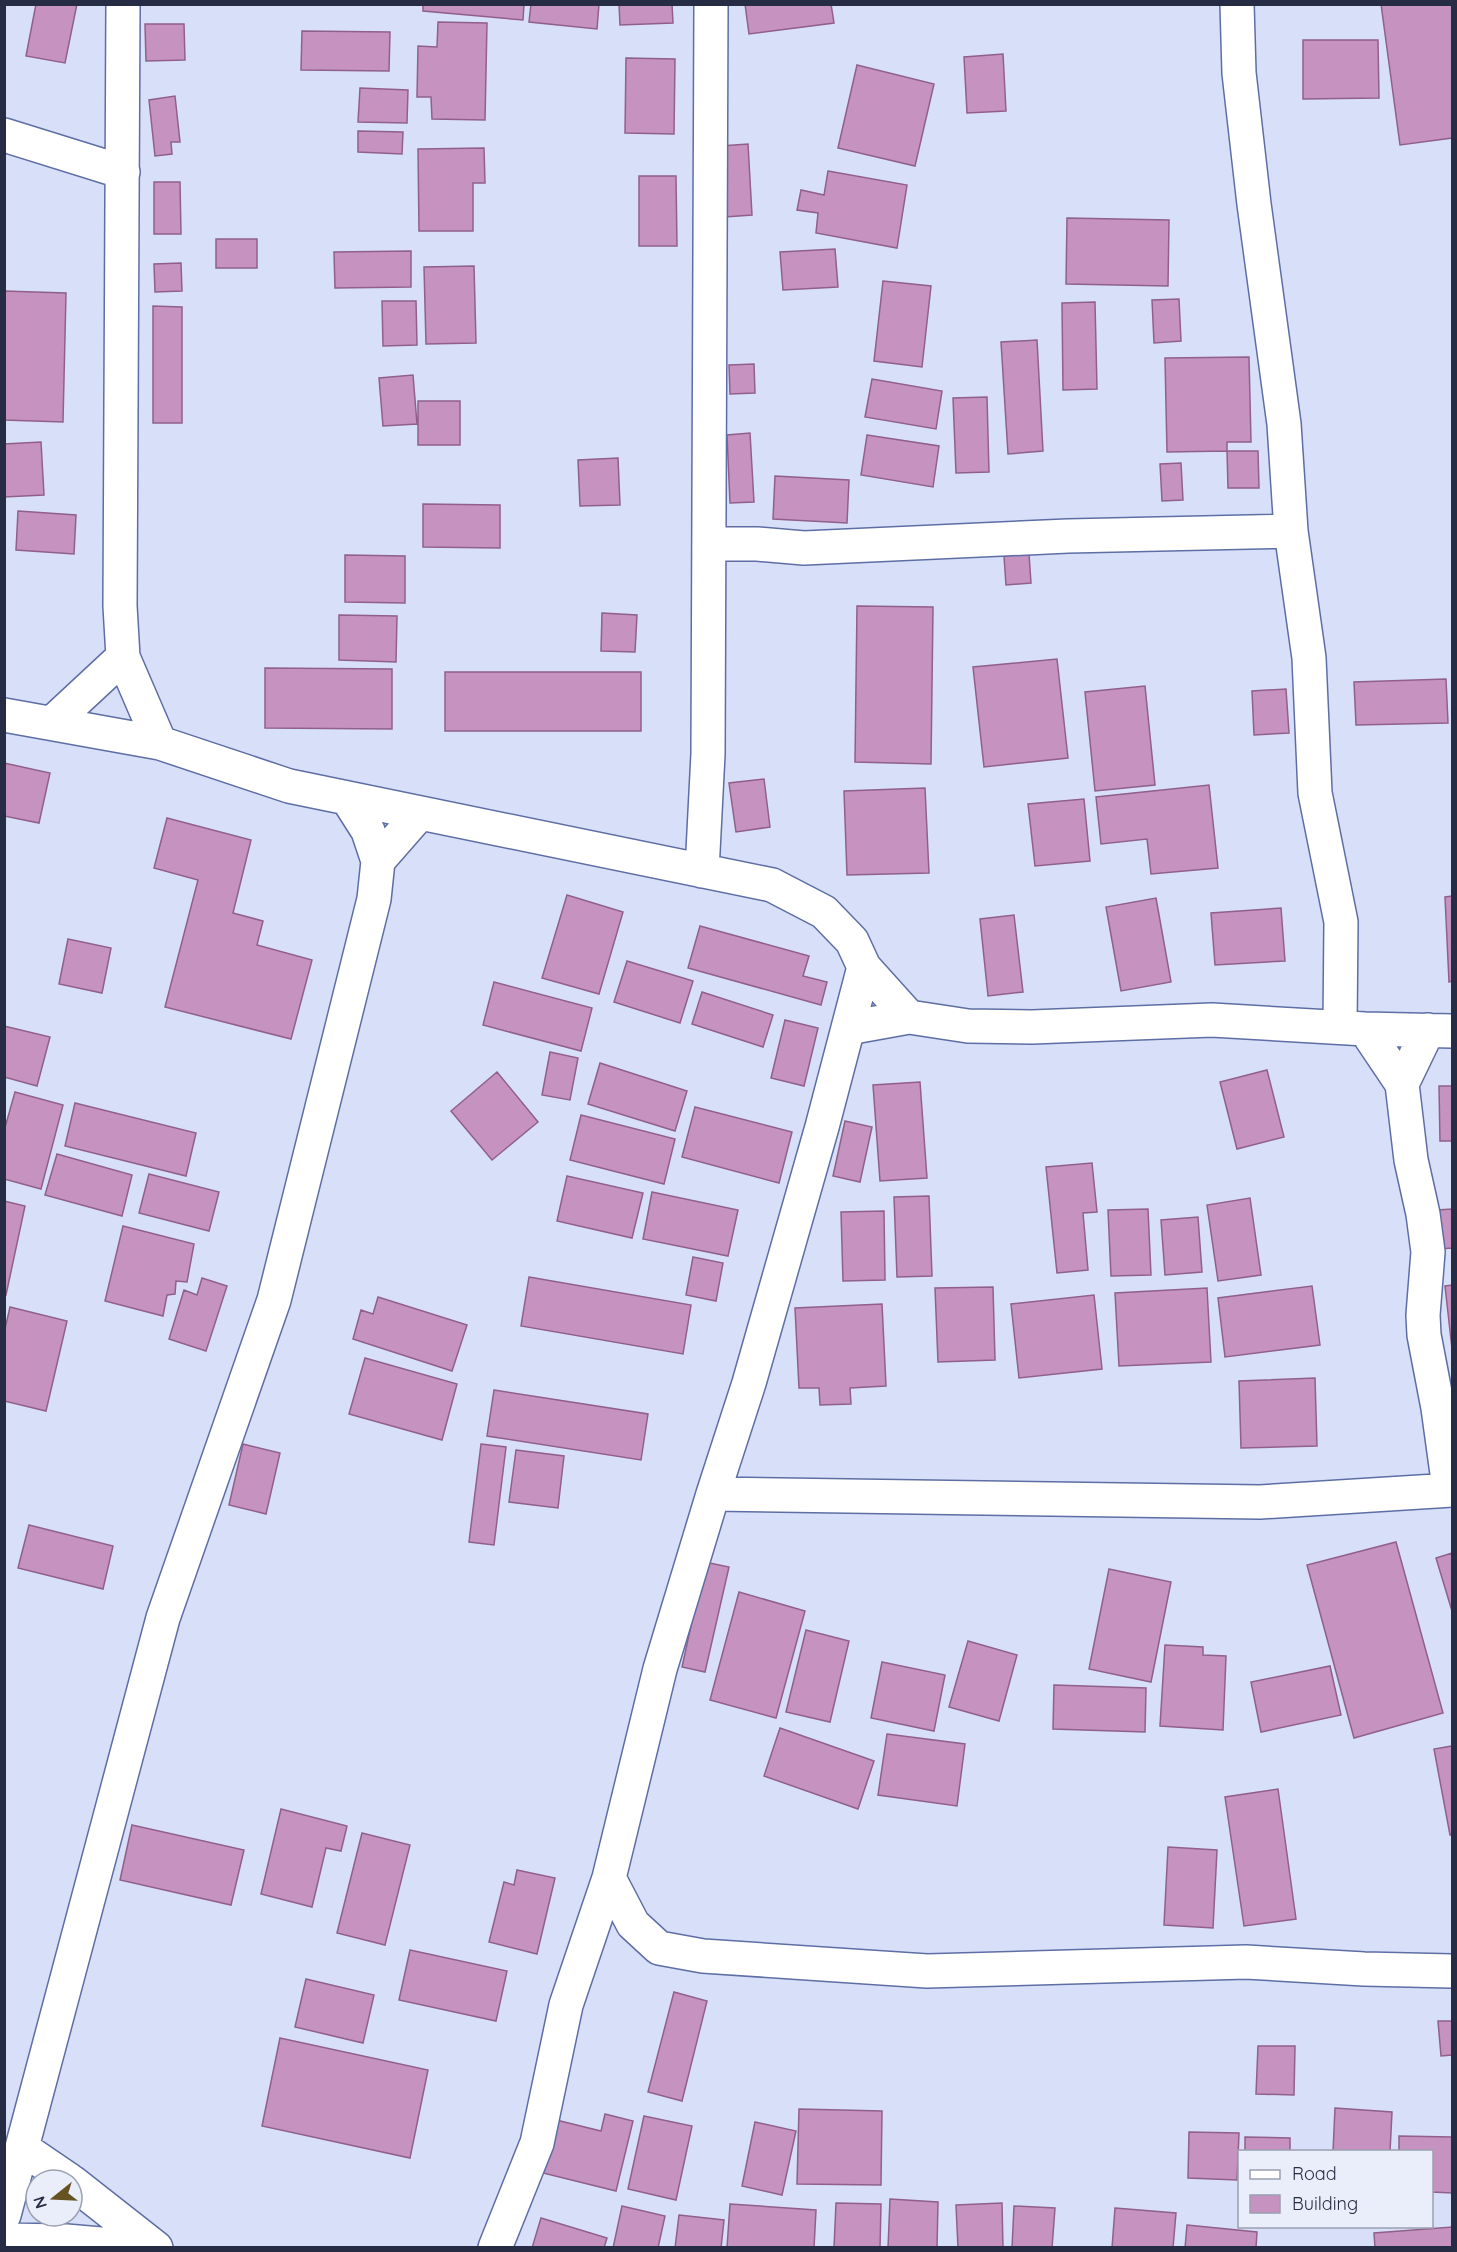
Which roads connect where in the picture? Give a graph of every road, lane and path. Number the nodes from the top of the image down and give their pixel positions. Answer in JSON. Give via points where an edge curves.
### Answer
{"nodes":[{"id":1,"x":123,"y":4,"type":"edge"},
{"id":2,"x":711,"y":4,"type":"edge"},
{"id":3,"x":1237,"y":4,"type":"edge"},
{"id":4,"x":4,"y":135,"type":"edge"},
{"id":5,"x":123,"y":172,"type":"junction"},
{"id":6,"x":1291,"y":531,"type":"junction"},
{"id":7,"x":709,"y":544,"type":"junction"},
{"id":8,"x":123,"y":657,"type":"junction"},
{"id":9,"x":4,"y":714,"type":"edge"},
{"id":10,"x":52,"y":723,"type":"junction"},
{"id":11,"x":160,"y":743,"type":"junction"},
{"id":12,"x":347,"y":798,"type":"junction"},
{"id":13,"x":420,"y":813,"type":"junction"},
{"id":14,"x":378,"y":861,"type":"junction"},
{"id":15,"x":702,"y":871,"type":"junction"},
{"id":16,"x":864,"y":967,"type":"junction"},
{"id":17,"x":909,"y":1017,"type":"junction"},
{"id":18,"x":848,"y":1028,"type":"junction"},
{"id":19,"x":1353,"y":1028,"type":"junction"},
{"id":20,"x":1440,"y":1030,"type":"edge"},
{"id":21,"x":1402,"y":1084,"type":"junction"},
{"id":22,"x":1450,"y":1489,"type":"edge"},
{"id":23,"x":713,"y":1494,"type":"junction"},
{"id":24,"x":609,"y":1878,"type":"junction"},
{"id":25,"x":1452,"y":1971,"type":"edge"},
{"id":26,"x":22,"y":2148,"type":"junction"},
{"id":27,"x":52,"y":2168,"type":"edge"},
{"id":28,"x":84,"y":2191,"type":"edge"},
{"id":29,"x":4,"y":2215,"type":"edge"},
{"id":30,"x":4,"y":2240,"type":"edge"},
{"id":31,"x":147,"y":2247,"type":"edge"},
{"id":32,"x":156,"y":2247,"type":"edge"},
{"id":33,"x":495,"y":2247,"type":"edge"}],
"edges":[{"from":1,"to":5,"type":"street"},
{"from":2,"to":7,"type":"street"},
{"from":3,"to":6,"type":"street","via":[[1239,73],[1284,424]]},
{"from":4,"to":5,"type":"street"},
{"from":5,"to":8,"type":"street"},
{"from":6,"to":7,"type":"street","via":[[804,548]]},
{"from":6,"to":19,"type":"street","via":[[1310,657],[1316,793],[1341,922]]},
{"from":7,"to":15,"type":"street","via":[[708,754]]},
{"from":8,"to":10,"type":"street"},
{"from":8,"to":11,"type":"street"},
{"from":9,"to":10,"type":"street"},
{"from":10,"to":11,"type":"street"},
{"from":11,"to":12,"type":"street","via":[[289,786]]},
{"from":12,"to":13,"type":"street"},
{"from":12,"to":14,"type":"street","via":[[368,831]]},
{"from":13,"to":14,"type":"street"},
{"from":13,"to":15,"type":"street"},
{"from":14,"to":26,"type":"street","via":[[374,899],[274,1300],[163,1618]]},
{"from":15,"to":16,"type":"street","via":[[772,885],[824,912],[852,941]]},
{"from":16,"to":17,"type":"street"},
{"from":16,"to":18,"type":"street"},
{"from":17,"to":18,"type":"street"},
{"from":17,"to":19,"type":"street","via":[[968,1026],[1212,1020]]},
{"from":18,"to":23,"type":"street","via":[[749,1383]]},
{"from":19,"to":20,"type":"street"},
{"from":19,"to":21,"type":"street"},
{"from":20,"to":21,"type":"street"},
{"from":21,"to":22,"type":"street","via":[[1428,1252],[1424,1335]]},
{"from":22,"to":23,"type":"street","via":[[1260,1502]]},
{"from":23,"to":24,"type":"street","via":[[660,1668]]},
{"from":24,"to":25,"type":"street","via":[[633,1924],[659,1948],[703,1956],[927,1971],[1246,1962]]},
{"from":24,"to":33,"type":"street","via":[[566,2005],[537,2143]]},
{"from":26,"to":27,"type":"street"},
{"from":26,"to":29,"type":"street"},
{"from":28,"to":32,"type":"street"},
{"from":30,"to":31,"type":"street"}]}
